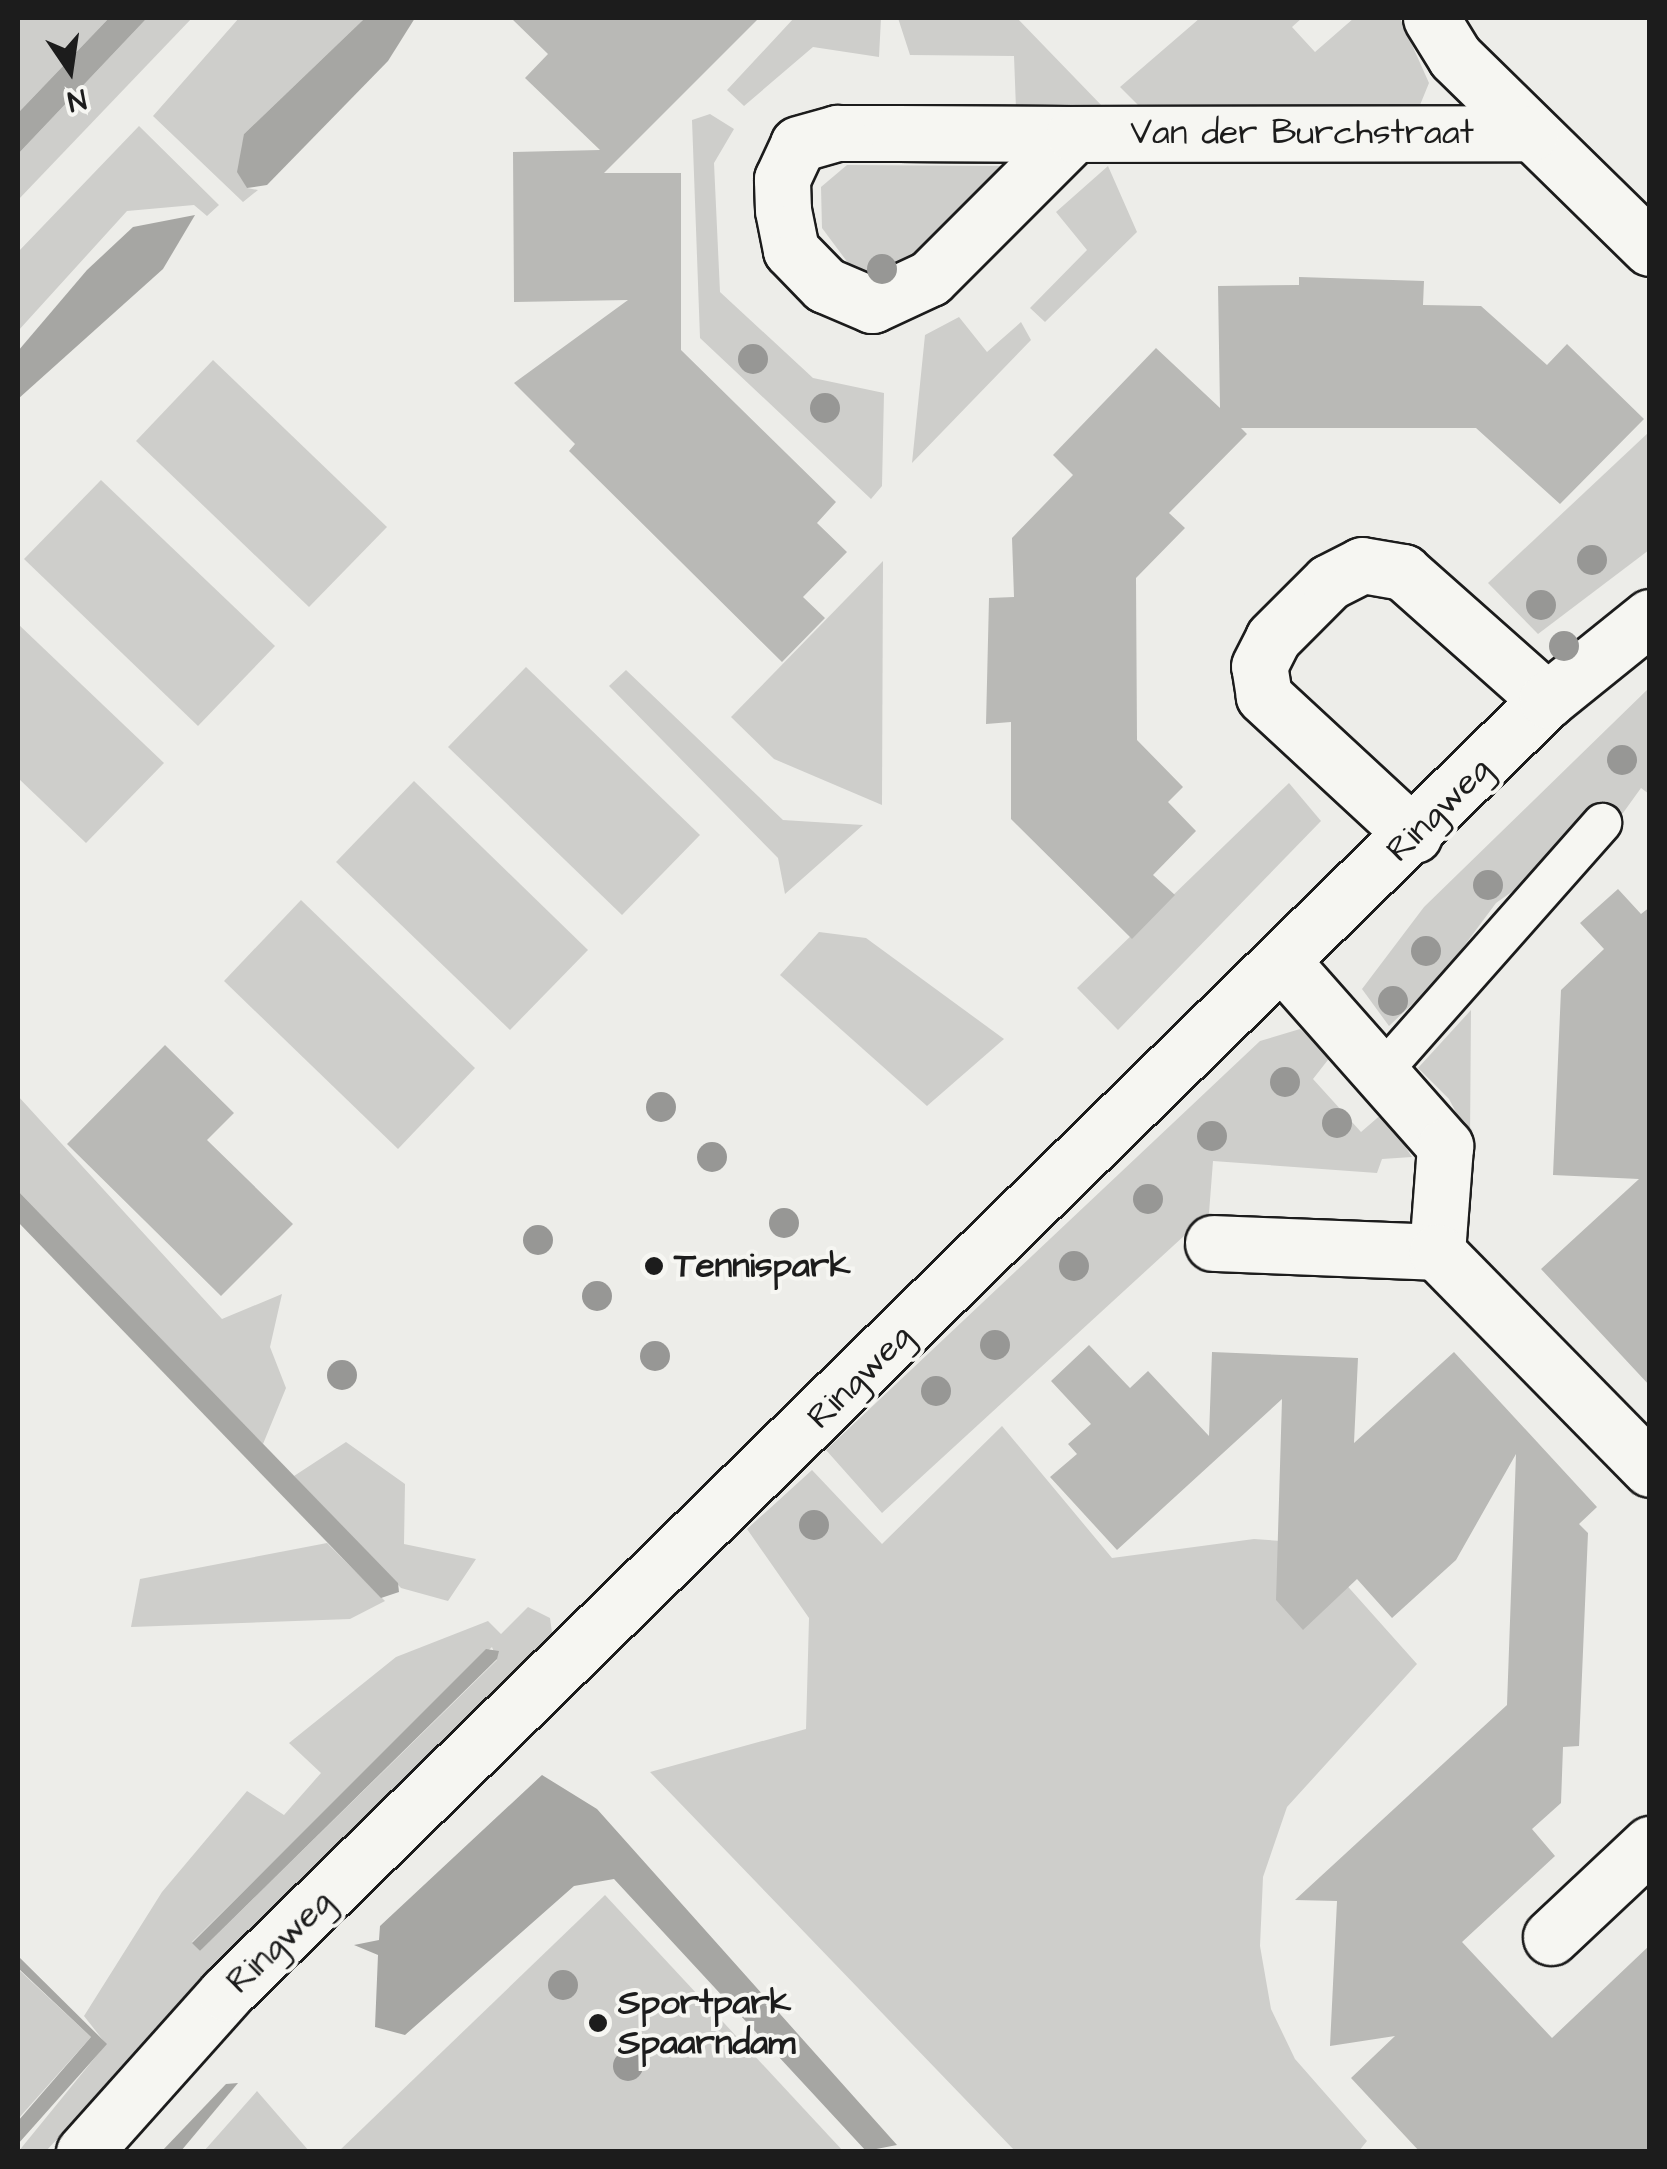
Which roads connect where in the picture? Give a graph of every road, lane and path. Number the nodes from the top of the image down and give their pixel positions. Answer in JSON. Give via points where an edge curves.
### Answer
{"nodes":[{"id":1,"x":1431,"y":18,"type":"edge"},
{"id":2,"x":1530,"y":132,"type":"junction"},
{"id":3,"x":1074,"y":134,"type":"junction"},
{"id":4,"x":1650,"y":248,"type":"edge"},
{"id":5,"x":1650,"y":616,"type":"edge"},
{"id":6,"x":1547,"y":700,"type":"junction"},
{"id":7,"x":1602,"y":823,"type":"dead end"},
{"id":8,"x":1414,"y":836,"type":"junction"},
{"id":9,"x":1285,"y":965,"type":"junction"},
{"id":10,"x":1381,"y":1073,"type":"junction"},
{"id":11,"x":1213,"y":1243,"type":"dead end"},
{"id":12,"x":1438,"y":1252,"type":"junction"},
{"id":13,"x":1650,"y":1470,"type":"edge"},
{"id":14,"x":1650,"y":1844,"type":"edge"},
{"id":15,"x":1551,"y":1937,"type":"dead end"},
{"id":16,"x":84,"y":2152,"type":"edge"}],
"edges":[{"from":1,"to":2,"type":"street","name":"Van der Burchstraat","via":[[1455,57]]},
{"from":2,"to":3,"type":"street","name":"Van der Burchstraat"},
{"from":2,"to":4,"type":"street","name":"Van der Burchstraat"},
{"from":3,"to":3,"type":"street","name":"Van der Burchstraat","via":[[837,133],[798,144],[782,179],[791,250],[825,285],[872,305],[898,300]]},
{"from":5,"to":6,"type":"street","name":"Ringweg"},
{"from":6,"to":8,"type":"street","name":"Ringweg"},
{"from":6,"to":8,"type":"street","via":[[1403,572],[1362,565],[1328,582],[1273,638],[1259,666],[1264,696]]},
{"from":7,"to":10,"type":"lane"},
{"from":8,"to":9,"type":"street","name":"Ringweg"},
{"from":9,"to":10,"type":"street"},
{"from":9,"to":16,"type":"street","name":"Ringweg","via":[[226,1993]]},
{"from":10,"to":12,"type":"street","via":[[1444,1146]]},
{"from":11,"to":12,"type":"street"},
{"from":12,"to":13,"type":"street"},
{"from":14,"to":15,"type":"street"}]}
